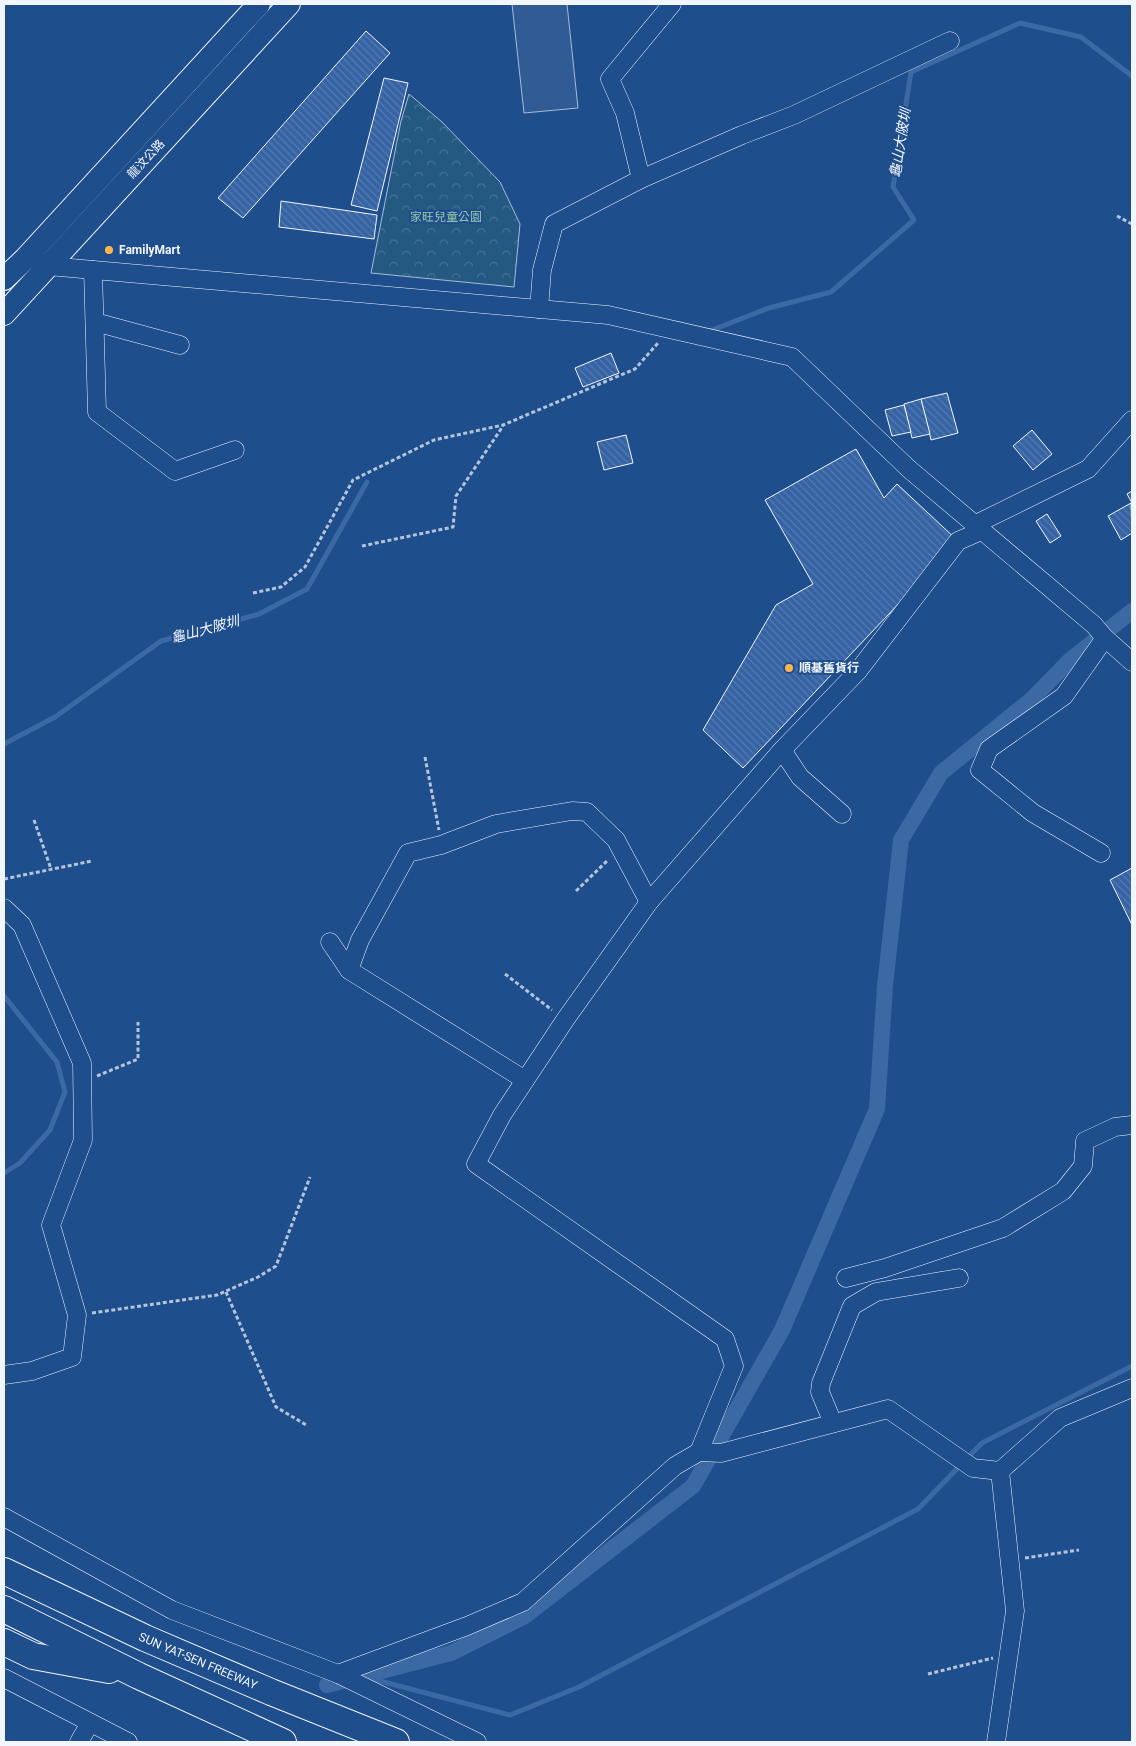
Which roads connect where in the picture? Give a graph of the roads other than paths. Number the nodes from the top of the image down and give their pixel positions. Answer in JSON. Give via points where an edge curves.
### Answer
{"nodes":[{"id":1,"x":259,"y":4,"type":"edge"},
{"id":2,"x":289,"y":4,"type":"edge"},
{"id":3,"x":672,"y":4,"type":"edge"},
{"id":4,"x":950,"y":41,"type":"dead end"},
{"id":5,"x":641,"y":179,"type":"junction"},
{"id":6,"x":25,"y":259,"type":"junction"},
{"id":7,"x":48,"y":266,"type":"junction"},
{"id":8,"x":93,"y":270,"type":"junction"},
{"id":9,"x":4,"y":279,"type":"edge"},
{"id":10,"x":539,"y":309,"type":"junction"},
{"id":11,"x":4,"y":314,"type":"edge"},
{"id":12,"x":95,"y":322,"type":"junction"},
{"id":13,"x":180,"y":345,"type":"dead end"},
{"id":14,"x":1132,"y":420,"type":"edge"},
{"id":15,"x":235,"y":450,"type":"dead end"},
{"id":16,"x":978,"y":528,"type":"junction"},
{"id":17,"x":1101,"y":634,"type":"junction"},
{"id":18,"x":1132,"y":662,"type":"edge"},
{"id":19,"x":782,"y":750,"type":"junction"},
{"id":20,"x":842,"y":814,"type":"dead end"},
{"id":21,"x":1102,"y":853,"type":"dead end"},
{"id":22,"x":649,"y":902,"type":"junction"},
{"id":23,"x":4,"y":908,"type":"edge"},
{"id":24,"x":330,"y":942,"type":"dead end"},
{"id":25,"x":349,"y":970,"type":"junction"},
{"id":26,"x":526,"y":1080,"type":"junction"},
{"id":27,"x":1132,"y":1124,"type":"edge"},
{"id":28,"x":846,"y":1278,"type":"dead end"},
{"id":29,"x":959,"y":1278,"type":"dead end"},
{"id":30,"x":4,"y":1375,"type":"edge"},
{"id":31,"x":1132,"y":1388,"type":"edge"},
{"id":32,"x":833,"y":1423,"type":"junction"},
{"id":33,"x":698,"y":1452,"type":"junction"},
{"id":34,"x":1000,"y":1471,"type":"junction"},
{"id":35,"x":4,"y":1517,"type":"edge"},
{"id":36,"x":6,"y":1572,"type":"edge"},
{"id":37,"x":4,"y":1609,"type":"edge"},
{"id":38,"x":4,"y":1642,"type":"edge"},
{"id":39,"x":338,"y":1675,"type":"junction"},
{"id":40,"x":139,"y":1676,"type":"junction"},
{"id":41,"x":4,"y":1678,"type":"edge"},
{"id":42,"x":90,"y":1723,"type":"junction"},
{"id":43,"x":80,"y":1742,"type":"edge"},
{"id":44,"x":128,"y":1742,"type":"edge"},
{"id":45,"x":283,"y":1742,"type":"edge"},
{"id":46,"x":396,"y":1742,"type":"edge"},
{"id":47,"x":477,"y":1742,"type":"edge"},
{"id":48,"x":996,"y":1742,"type":"edge"}],
"edges":[{"from":1,"to":6,"type":"main road","name":"龍汶公路"},
{"from":2,"to":7,"type":"main road","name":"龍汶公路"},
{"from":3,"to":5,"type":"street","via":[[610,79],[625,113]]},
{"from":4,"to":5,"type":"street","via":[[794,115]]},
{"from":5,"to":10,"type":"street","via":[[554,224],[542,270]]},
{"from":6,"to":7,"type":"street"},
{"from":6,"to":9,"type":"main road","name":"龍汶公路"},
{"from":7,"to":8,"type":"street"},
{"from":7,"to":11,"type":"main road","name":"龍汶公路"},
{"from":8,"to":10,"type":"street"},
{"from":8,"to":12,"type":"street"},
{"from":10,"to":16,"type":"street","via":[[608,315],[792,357],[895,456]]},
{"from":12,"to":13,"type":"street"},
{"from":12,"to":15,"type":"street","via":[[97,412],[175,471]]},
{"from":14,"to":16,"type":"street","via":[[1088,469]]},
{"from":16,"to":17,"type":"street"},
{"from":16,"to":19,"type":"street","via":[[958,542],[858,670]]},
{"from":17,"to":18,"type":"street"},
{"from":17,"to":21,"type":"street","via":[[1064,696],[989,749],[980,770],[1033,813]]},
{"from":19,"to":20,"type":"street","via":[[800,777]]},
{"from":19,"to":22,"type":"street"},
{"from":22,"to":25,"type":"street","via":[[616,840],[587,812],[572,811],[496,824],[442,845],[408,853],[360,940]]},
{"from":22,"to":26,"type":"street"},
{"from":23,"to":30,"type":"street","via":[[22,925],[82,1063],[83,1140],[51,1225],[77,1315],[72,1357],[32,1371]]},
{"from":24,"to":25,"type":"street"},
{"from":25,"to":26,"type":"street"},
{"from":26,"to":33,"type":"street","via":[[502,1115],[476,1164],[724,1338],[734,1366]]},
{"from":27,"to":28,"type":"street","via":[[1115,1127],[1085,1141],[1083,1166],[1063,1191],[1003,1228]]},
{"from":29,"to":32,"type":"street","via":[[876,1292],[852,1306],[821,1383],[820,1392]]},
{"from":31,"to":34,"type":"street","via":[[1060,1418]]},
{"from":32,"to":33,"type":"street","via":[[721,1453]]},
{"from":32,"to":34,"type":"street","via":[[888,1409],[973,1468]]},
{"from":33,"to":39,"type":"street","via":[[675,1466],[523,1602]]},
{"from":34,"to":48,"type":"street","via":[[1015,1611]]},
{"from":35,"to":39,"type":"street","via":[[172,1610]]},
{"from":36,"to":46,"type":"highway","name":"SUN YAT-SEN FREEWAY","via":[[145,1638]]},
{"from":37,"to":40,"type":"highway"},
{"from":38,"to":40,"type":"highway","via":[[33,1656]]},
{"from":39,"to":47,"type":"street"},
{"from":40,"to":45,"type":"highway"},
{"from":41,"to":42,"type":"street"},
{"from":42,"to":43,"type":"street"},
{"from":42,"to":44,"type":"street"}]}
